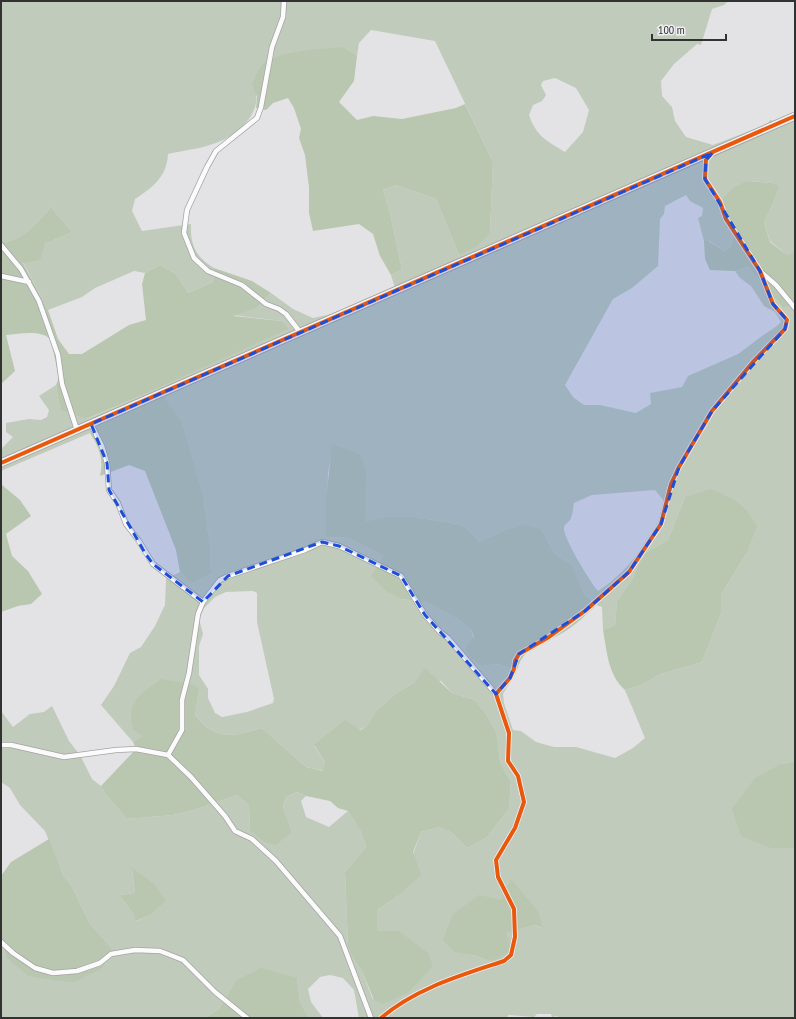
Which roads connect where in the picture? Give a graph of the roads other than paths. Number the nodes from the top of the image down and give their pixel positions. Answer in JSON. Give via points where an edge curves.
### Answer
{"nodes":[{"id":1,"x":284,"y":1,"type":"edge"},
{"id":2,"x":795,"y":116,"type":"edge"},
{"id":3,"x":712,"y":153,"type":"junction"},
{"id":4,"x":1,"y":245,"type":"edge"},
{"id":5,"x":760,"y":271,"type":"junction"},
{"id":6,"x":1,"y":276,"type":"edge"},
{"id":7,"x":29,"y":282,"type":"junction"},
{"id":8,"x":795,"y":308,"type":"edge"},
{"id":9,"x":300,"y":332,"type":"junction"},
{"id":10,"x":91,"y":424,"type":"junction"},
{"id":11,"x":77,"y":430,"type":"junction"},
{"id":12,"x":1,"y":463,"type":"edge"},
{"id":13,"x":203,"y":602,"type":"junction"},
{"id":14,"x":496,"y":694,"type":"junction"},
{"id":15,"x":1,"y":745,"type":"edge"},
{"id":16,"x":168,"y":755,"type":"junction"},
{"id":17,"x":1,"y":942,"type":"edge"},
{"id":18,"x":247,"y":1018,"type":"edge"},
{"id":19,"x":371,"y":1018,"type":"edge"},
{"id":20,"x":381,"y":1018,"type":"edge"}],
"edges":[{"from":1,"to":9,"type":"street","via":[[283,17],[272,47],[257,118],[216,151],[186,210],[184,233],[194,258],[208,271],[242,285],[266,304],[282,311]]},
{"from":2,"to":3,"type":"street"},
{"from":3,"to":5,"type":"street","via":[[706,160],[705,179],[720,202],[726,219]]},
{"from":3,"to":9,"type":"street"},
{"from":4,"to":7,"type":"street"},
{"from":5,"to":8,"type":"street","via":[[776,285]]},
{"from":5,"to":14,"type":"street","via":[[773,304],[787,320],[785,329],[712,411],[671,484],[661,524],[629,572],[585,611],[549,637],[519,654],[510,678]]},
{"from":6,"to":7,"type":"street"},
{"from":7,"to":11,"type":"street","via":[[48,323],[58,354],[62,384]]},
{"from":9,"to":10,"type":"street"},
{"from":10,"to":11,"type":"street"},
{"from":10,"to":13,"type":"street","via":[[107,463],[109,490],[118,503],[126,524],[153,564]]},
{"from":11,"to":12,"type":"street"},
{"from":13,"to":14,"type":"street","via":[[220,580],[228,576],[326,541],[401,576],[425,615]]},
{"from":13,"to":16,"type":"street","via":[[198,614],[190,673],[182,700],[182,730]]},
{"from":14,"to":20,"type":"street","via":[[509,734],[508,761],[518,776],[524,802],[515,828],[496,860],[498,877],[514,909],[515,937],[511,955],[504,961],[443,981]]},
{"from":15,"to":16,"type":"street","via":[[64,757],[129,750]]},
{"from":16,"to":19,"type":"street","via":[[191,777],[235,831],[252,839],[276,861],[340,936]]},
{"from":17,"to":18,"type":"street","via":[[35,968],[53,973],[77,971],[100,963],[111,954],[135,950],[160,951],[182,960]]}]}
